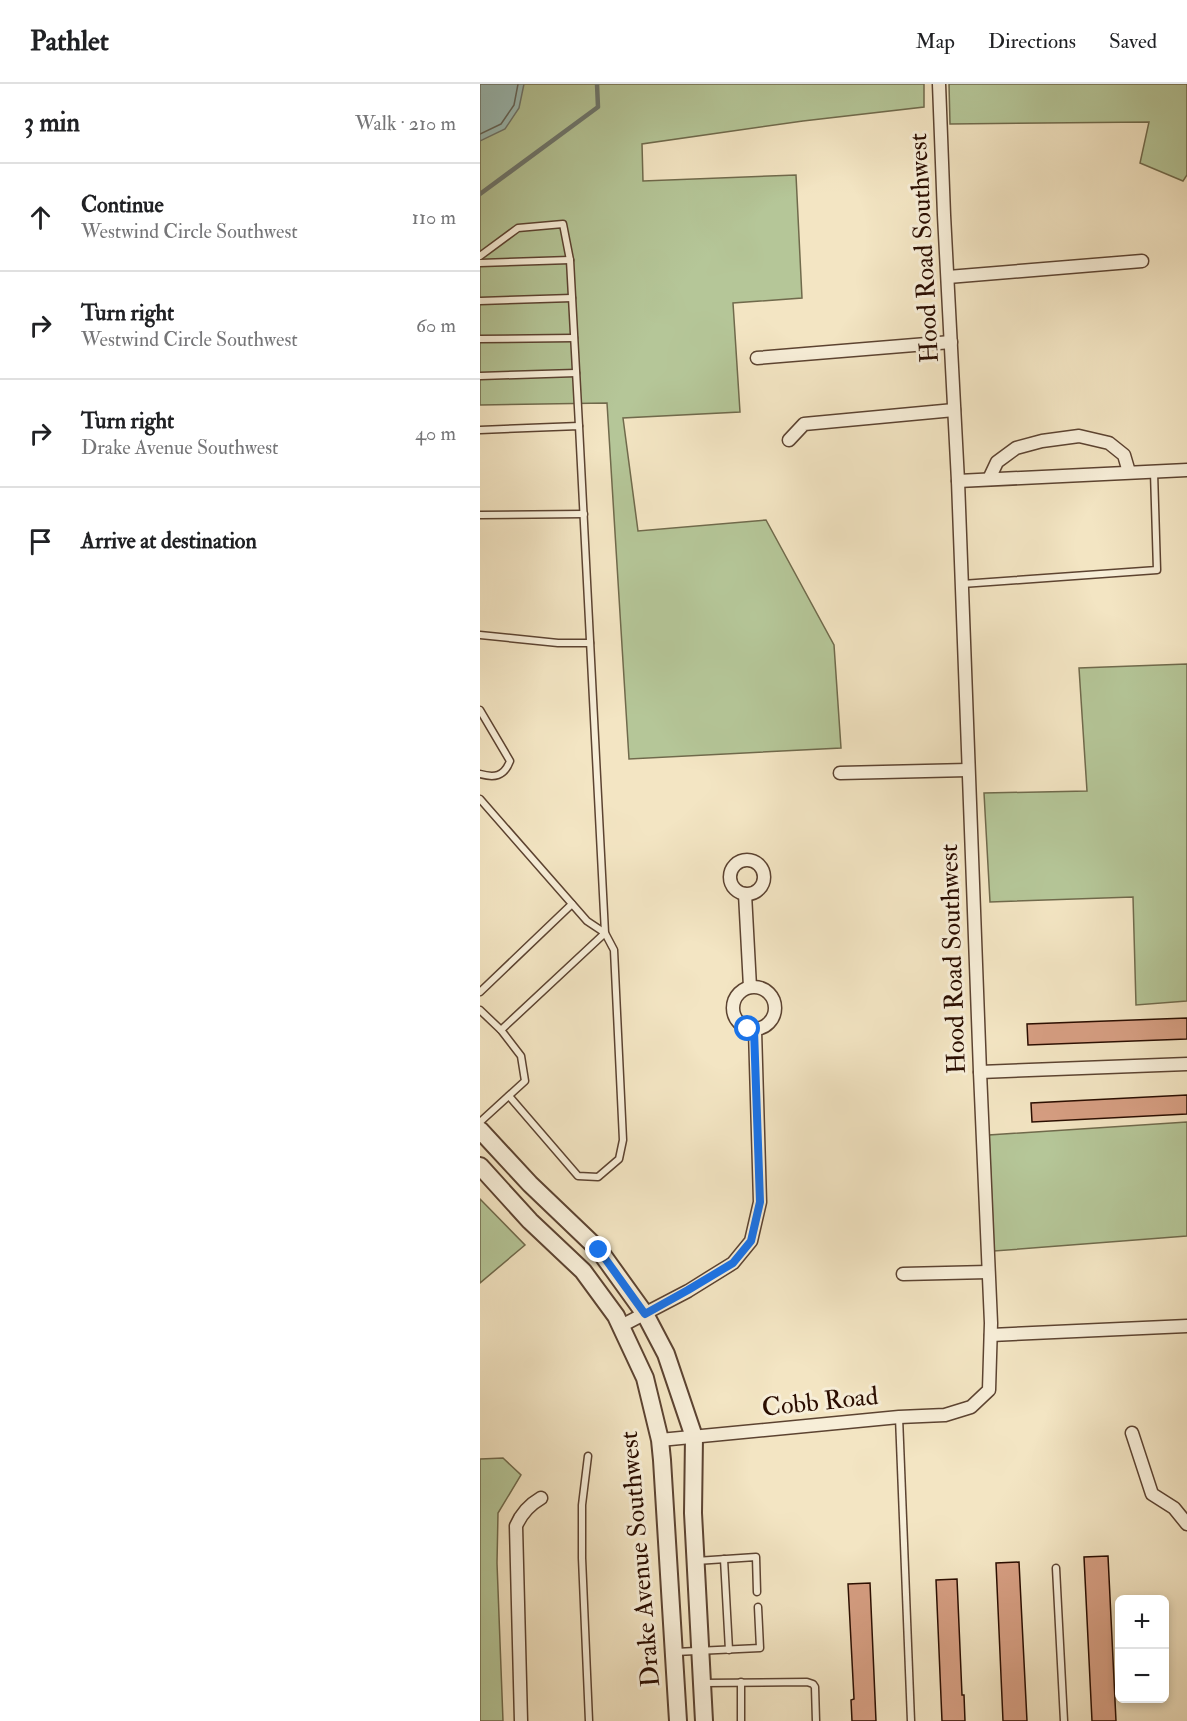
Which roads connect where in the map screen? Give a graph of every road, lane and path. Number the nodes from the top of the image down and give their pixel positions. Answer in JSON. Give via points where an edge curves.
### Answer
{"nodes":[{"id":1,"x":939,"y":84,"type":"edge"},
{"id":2,"x":480,"y":256,"type":"edge"},
{"id":3,"x":570,"y":260,"type":"junction"},
{"id":4,"x":1142,"y":261,"type":"dead end"},
{"id":5,"x":480,"y":263,"type":"edge"},
{"id":6,"x":948,"y":277,"type":"junction"},
{"id":7,"x":572,"y":298,"type":"junction"},
{"id":8,"x":480,"y":301,"type":"edge"},
{"id":9,"x":574,"y":338,"type":"junction"},
{"id":10,"x":480,"y":339,"type":"edge"},
{"id":11,"x":951,"y":342,"type":"junction"},
{"id":12,"x":757,"y":357,"type":"dead end"},
{"id":13,"x":576,"y":373,"type":"junction"},
{"id":14,"x":480,"y":376,"type":"edge"},
{"id":15,"x":954,"y":410,"type":"junction"},
{"id":16,"x":579,"y":426,"type":"junction"},
{"id":17,"x":480,"y":430,"type":"edge"},
{"id":18,"x":789,"y":440,"type":"dead end"},
{"id":19,"x":1154,"y":470,"type":"junction"},
{"id":20,"x":1187,"y":470,"type":"edge"},
{"id":21,"x":1129,"y":472,"type":"junction"},
{"id":22,"x":989,"y":479,"type":"junction"},
{"id":23,"x":958,"y":481,"type":"junction"},
{"id":24,"x":584,"y":514,"type":"junction"},
{"id":25,"x":480,"y":515,"type":"edge"},
{"id":26,"x":962,"y":584,"type":"junction"},
{"id":27,"x":480,"y":635,"type":"edge"},
{"id":28,"x":590,"y":643,"type":"junction"},
{"id":29,"x":480,"y":710,"type":"edge"},
{"id":30,"x":968,"y":770,"type":"junction"},
{"id":31,"x":840,"y":773,"type":"dead end"},
{"id":32,"x":480,"y":774,"type":"edge"},
{"id":33,"x":480,"y":799,"type":"edge"},
{"id":34,"x":745,"y":894,"type":"dead end"},
{"id":35,"x":573,"y":904,"type":"junction"},
{"id":36,"x":605,"y":933,"type":"junction"},
{"id":37,"x":750,"y":987,"type":"junction"},
{"id":38,"x":480,"y":992,"type":"edge"},
{"id":39,"x":480,"y":1010,"type":"edge"},
{"id":40,"x":501,"y":1030,"type":"junction"},
{"id":41,"x":754,"y":1030,"type":"junction"},
{"id":42,"x":1187,"y":1065,"type":"edge"},
{"id":43,"x":980,"y":1072,"type":"junction"},
{"id":44,"x":509,"y":1096,"type":"junction"},
{"id":45,"x":480,"y":1122,"type":"edge"},
{"id":46,"x":480,"y":1130,"type":"edge"},
{"id":47,"x":480,"y":1166,"type":"edge"},
{"id":48,"x":988,"y":1272,"type":"junction"},
{"id":49,"x":903,"y":1274,"type":"dead end"},
{"id":50,"x":645,"y":1314,"type":"junction"},
{"id":51,"x":621,"y":1326,"type":"junction"},
{"id":52,"x":1187,"y":1326,"type":"edge"},
{"id":53,"x":991,"y":1335,"type":"junction"},
{"id":54,"x":951,"y":1413,"type":"joint"},
{"id":55,"x":899,"y":1417,"type":"junction"},
{"id":56,"x":1132,"y":1433,"type":"dead end"},
{"id":57,"x":694,"y":1437,"type":"junction"},
{"id":58,"x":660,"y":1440,"type":"junction"},
{"id":59,"x":588,"y":1456,"type":"dead end"},
{"id":60,"x":541,"y":1498,"type":"dead end"},
{"id":61,"x":1187,"y":1524,"type":"edge"},
{"id":62,"x":724,"y":1559,"type":"junction"},
{"id":63,"x":695,"y":1561,"type":"junction"},
{"id":64,"x":1056,"y":1568,"type":"dead end"},
{"id":65,"x":758,"y":1592,"type":"dead end"},
{"id":66,"x":758,"y":1607,"type":"dead end"},
{"id":67,"x":729,"y":1650,"type":"junction"},
{"id":68,"x":700,"y":1651,"type":"junction"},
{"id":69,"x":675,"y":1652,"type":"junction"},
{"id":70,"x":741,"y":1682,"type":"junction"},
{"id":71,"x":702,"y":1683,"type":"junction"},
{"id":72,"x":521,"y":1721,"type":"edge"},
{"id":73,"x":590,"y":1721,"type":"edge"},
{"id":74,"x":678,"y":1721,"type":"edge"},
{"id":75,"x":704,"y":1721,"type":"edge"},
{"id":76,"x":741,"y":1721,"type":"edge"},
{"id":77,"x":816,"y":1721,"type":"edge"},
{"id":78,"x":911,"y":1721,"type":"edge"},
{"id":79,"x":1064,"y":1721,"type":"edge"}],
"edges":[{"from":1,"to":6,"type":"street","name":"Hood Road Southwest"},
{"from":2,"to":3,"type":"lane","via":[[518,228],[563,224]]},
{"from":3,"to":5,"type":"lane"},
{"from":3,"to":7,"type":"lane"},
{"from":4,"to":6,"type":"street"},
{"from":6,"to":11,"type":"street","name":"Hood Road Southwest"},
{"from":7,"to":8,"type":"lane"},
{"from":7,"to":9,"type":"lane"},
{"from":9,"to":10,"type":"lane"},
{"from":9,"to":13,"type":"lane"},
{"from":11,"to":12,"type":"street"},
{"from":11,"to":15,"type":"street","name":"Hood Road Southwest"},
{"from":13,"to":14,"type":"lane"},
{"from":13,"to":16,"type":"lane"},
{"from":15,"to":18,"type":"street","via":[[804,424]]},
{"from":15,"to":23,"type":"street","name":"Hood Road Southwest"},
{"from":16,"to":17,"type":"lane"},
{"from":16,"to":24,"type":"lane"},
{"from":19,"to":20,"type":"street"},
{"from":19,"to":21,"type":"street"},
{"from":19,"to":26,"type":"lane","via":[[1157,570]]},
{"from":21,"to":22,"type":"street"},
{"from":21,"to":22,"type":"street","via":[[1124,455],[1109,443],[1079,436],[1016,448],[997,462]]},
{"from":22,"to":23,"type":"street"},
{"from":23,"to":26,"type":"street","name":"Hood Road Southwest"},
{"from":24,"to":25,"type":"lane"},
{"from":24,"to":28,"type":"lane"},
{"from":26,"to":30,"type":"street","name":"Hood Road Southwest"},
{"from":27,"to":28,"type":"lane"},
{"from":28,"to":36,"type":"lane"},
{"from":29,"to":32,"type":"lane","via":[[510,761],[500,774]]},
{"from":30,"to":31,"type":"street"},
{"from":30,"to":43,"type":"street","name":"Hood Road Southwest"},
{"from":33,"to":35,"type":"lane"},
{"from":34,"to":37,"type":"street"},
{"from":35,"to":36,"type":"lane","via":[[587,921]]},
{"from":35,"to":38,"type":"lane"},
{"from":36,"to":40,"type":"lane"},
{"from":36,"to":44,"type":"lane","via":[[614,950],[623,1140],[619,1159],[598,1177],[578,1176]]},
{"from":37,"to":41,"type":"street","via":[[738,994],[733,1007],[736,1020]]},
{"from":37,"to":41,"type":"street","via":[[764,989],[775,1006],[772,1020]]},
{"from":39,"to":40,"type":"lane"},
{"from":40,"to":44,"type":"lane","via":[[521,1056],[525,1081]]},
{"from":41,"to":50,"type":"street","via":[[760,1202],[751,1241],[733,1263]]},
{"from":42,"to":43,"type":"street"},
{"from":43,"to":48,"type":"street","name":"Hood Road Southwest"},
{"from":44,"to":45,"type":"lane"},
{"from":46,"to":50,"type":"street","name":"Drake Avenue Southwest","via":[[599,1250]]},
{"from":47,"to":51,"type":"street","name":"Drake Avenue Southwest","via":[[583,1271]]},
{"from":48,"to":49,"type":"street"},
{"from":48,"to":53,"type":"street","name":"Hood Road Southwest"},
{"from":50,"to":51,"type":"street"},
{"from":50,"to":57,"type":"street","name":"Drake Avenue Southwest","via":[[666,1354]]},
{"from":51,"to":58,"type":"street","name":"Drake Avenue Southwest","via":[[645,1378]]},
{"from":52,"to":53,"type":"street"},
{"from":53,"to":54,"type":"street","name":"Hood Road Southwest","via":[[989,1390],[971,1407]]},
{"from":54,"to":55,"type":"street","name":"Cobb Road"},
{"from":55,"to":57,"type":"street","name":"Cobb Road"},
{"from":55,"to":78,"type":"lane"},
{"from":56,"to":61,"type":"street","via":[[1152,1494],[1174,1508]]},
{"from":57,"to":58,"type":"street","name":"Cobb Road"},
{"from":57,"to":63,"type":"street","name":"Drake Avenue Southwest"},
{"from":58,"to":69,"type":"street","name":"Drake Avenue Southwest"},
{"from":59,"to":73,"type":"lane","via":[[582,1505],[582,1558]]},
{"from":60,"to":72,"type":"street","via":[[520,1517],[516,1526]]},
{"from":62,"to":63,"type":"lane"},
{"from":62,"to":65,"type":"lane","via":[[756,1557]]},
{"from":62,"to":67,"type":"lane"},
{"from":63,"to":68,"type":"street","name":"Drake Avenue Southwest"},
{"from":64,"to":79,"type":"lane"},
{"from":66,"to":67,"type":"lane","via":[[760,1648]]},
{"from":67,"to":68,"type":"lane"},
{"from":68,"to":69,"type":"lane"},
{"from":68,"to":71,"type":"street","name":"Drake Avenue Southwest"},
{"from":69,"to":74,"type":"street","name":"Drake Avenue Southwest"},
{"from":70,"to":71,"type":"lane"},
{"from":70,"to":76,"type":"lane"},
{"from":70,"to":77,"type":"lane","via":[[813,1684]]},
{"from":71,"to":75,"type":"street","name":"Drake Avenue Southwest"}]}
